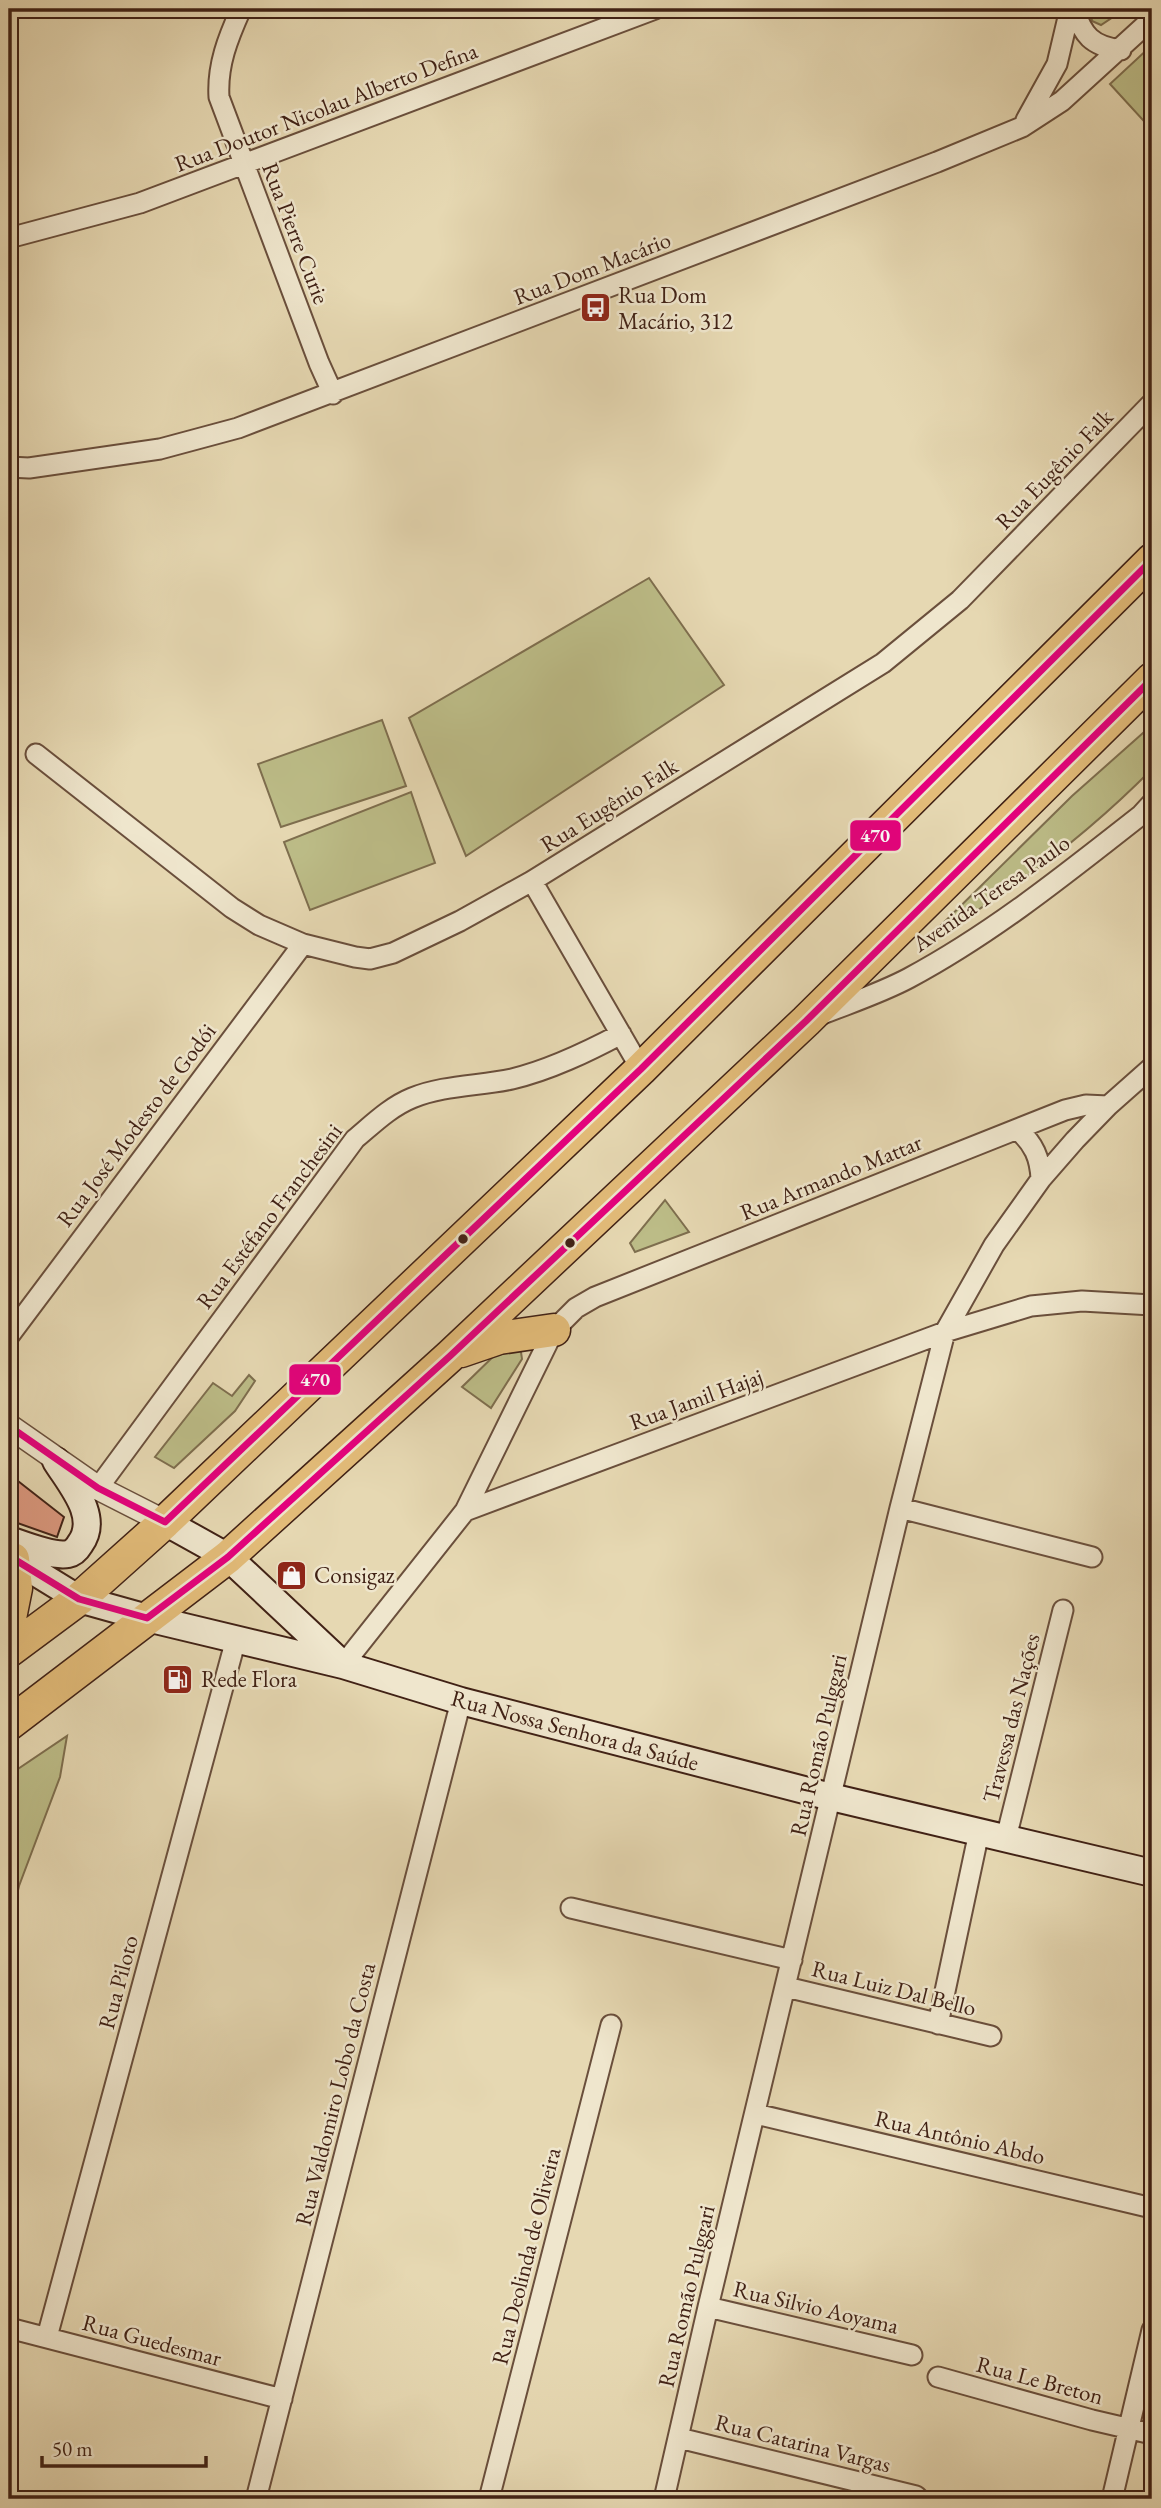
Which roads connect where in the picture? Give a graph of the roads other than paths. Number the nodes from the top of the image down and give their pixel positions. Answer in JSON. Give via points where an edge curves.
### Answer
{"nodes":[{"id":1,"x":241,"y":9,"type":"edge"},
{"id":2,"x":655,"y":9,"type":"edge"},
{"id":3,"x":1072,"y":9,"type":"edge"},
{"id":4,"x":1152,"y":19,"type":"edge"},
{"id":5,"x":1121,"y":50,"type":"junction"},
{"id":6,"x":1022,"y":127,"type":"junction"},
{"id":7,"x":244,"y":165,"type":"junction"},
{"id":8,"x":9,"y":238,"type":"edge"},
{"id":9,"x":333,"y":394,"type":"junction"},
{"id":10,"x":1152,"y":403,"type":"edge"},
{"id":11,"x":9,"y":467,"type":"edge"},
{"id":12,"x":1152,"y":560,"type":"edge"},
{"id":13,"x":1151,"y":680,"type":"edge"},
{"id":14,"x":36,"y":754,"type":"dead end"},
{"id":15,"x":1152,"y":803,"type":"edge"},
{"id":16,"x":532,"y":881,"type":"junction"},
{"id":17,"x":303,"y":944,"type":"junction"},
{"id":18,"x":806,"y":1021,"type":"junction"},
{"id":19,"x":621,"y":1034,"type":"junction"},
{"id":20,"x":1152,"y":1067,"type":"edge"},
{"id":21,"x":641,"y":1069,"type":"junction"},
{"id":22,"x":1143,"y":1085,"type":"edge"},
{"id":23,"x":1108,"y":1105,"type":"junction"},
{"id":24,"x":1018,"y":1130,"type":"junction"},
{"id":25,"x":1041,"y":1180,"type":"junction"},
{"id":26,"x":1152,"y":1305,"type":"edge"},
{"id":27,"x":565,"y":1319,"type":"junction"},
{"id":28,"x":944,"y":1332,"type":"junction"},
{"id":29,"x":9,"y":1336,"type":"edge"},
{"id":30,"x":450,"y":1356,"type":"junction"},
{"id":31,"x":9,"y":1426,"type":"edge"},
{"id":32,"x":56,"y":1461,"type":"junction"},
{"id":33,"x":98,"y":1488,"type":"junction"},
{"id":34,"x":900,"y":1508,"type":"junction"},
{"id":35,"x":465,"y":1511,"type":"junction"},
{"id":36,"x":165,"y":1522,"type":"junction"},
{"id":37,"x":10,"y":1552,"type":"edge"},
{"id":38,"x":228,"y":1557,"type":"junction"},
{"id":39,"x":1092,"y":1557,"type":"dead end"},
{"id":40,"x":79,"y":1599,"type":"junction"},
{"id":41,"x":1063,"y":1610,"type":"dead end"},
{"id":42,"x":147,"y":1618,"type":"junction"},
{"id":43,"x":9,"y":1623,"type":"edge"},
{"id":44,"x":236,"y":1639,"type":"junction"},
{"id":45,"x":9,"y":1651,"type":"edge"},
{"id":46,"x":343,"y":1665,"type":"junction"},
{"id":47,"x":461,"y":1702,"type":"junction"},
{"id":48,"x":9,"y":1724,"type":"edge"},
{"id":49,"x":831,"y":1797,"type":"junction"},
{"id":50,"x":979,"y":1832,"type":"junction"},
{"id":51,"x":1006,"y":1838,"type":"junction"},
{"id":52,"x":1152,"y":1873,"type":"edge"},
{"id":53,"x":571,"y":1908,"type":"dead end"},
{"id":54,"x":792,"y":1960,"type":"junction"},
{"id":55,"x":786,"y":1987,"type":"junction"},
{"id":56,"x":938,"y":2024,"type":"junction"},
{"id":57,"x":611,"y":2025,"type":"dead end"},
{"id":58,"x":991,"y":2036,"type":"dead end"},
{"id":59,"x":756,"y":2114,"type":"junction"},
{"id":60,"x":1152,"y":2208,"type":"edge"},
{"id":61,"x":708,"y":2307,"type":"junction"},
{"id":62,"x":9,"y":2328,"type":"edge"},
{"id":63,"x":1152,"y":2330,"type":"edge"},
{"id":64,"x":47,"y":2337,"type":"junction"},
{"id":65,"x":912,"y":2355,"type":"dead end"},
{"id":66,"x":938,"y":2377,"type":"dead end"},
{"id":67,"x":282,"y":2399,"type":"junction"},
{"id":68,"x":1130,"y":2429,"type":"junction"},
{"id":69,"x":1152,"y":2434,"type":"edge"},
{"id":70,"x":678,"y":2438,"type":"junction"},
{"id":71,"x":918,"y":2498,"type":"edge"},
{"id":72,"x":256,"y":2499,"type":"edge"},
{"id":73,"x":489,"y":2499,"type":"edge"},
{"id":74,"x":664,"y":2499,"type":"edge"},
{"id":75,"x":1112,"y":2499,"type":"edge"}],
"edges":[{"from":1,"to":7,"type":"street","name":"Rua Pierre Curie","via":[[218,81],[219,97]]},
{"from":2,"to":7,"type":"street","name":"Rua Doutor Nicolau Alberto Defina"},
{"from":3,"to":5,"type":"street","via":[[1089,38],[1100,46]]},
{"from":3,"to":6,"type":"street","via":[[1057,64]]},
{"from":4,"to":5,"type":"street","name":"Rua Dom Macário"},
{"from":5,"to":6,"type":"street","name":"Rua Dom Macário","via":[[1062,101]]},
{"from":6,"to":9,"type":"street","name":"Rua Dom Macário"},
{"from":7,"to":8,"type":"street","name":"Rua Doutor Nicolau Alberto Defina","via":[[140,203]]},
{"from":7,"to":9,"type":"street","name":"Rua Pierre Curie"},
{"from":9,"to":11,"type":"street","name":"Rua Dom Macário","via":[[238,428],[160,449]]},
{"from":10,"to":16,"type":"street","name":"Rua Eugênio Falk","via":[[960,600],[893,655]]},
{"from":12,"to":21,"type":"highway"},
{"from":13,"to":18,"type":"highway"},
{"from":14,"to":17,"type":"street","name":"Rua Eugênio Falk","via":[[232,908]]},
{"from":15,"to":18,"type":"street","name":"Avenida Teresa Paulo","via":[[1025,905],[956,952],[907,979]]},
{"from":16,"to":17,"type":"street","name":"Rua Eugênio Falk","via":[[393,953],[355,957]]},
{"from":16,"to":19,"type":"street"},
{"from":17,"to":29,"type":"street","name":"Rua José Modesto de Godói"},
{"from":18,"to":30,"type":"highway"},
{"from":19,"to":21,"type":"street"},
{"from":19,"to":33,"type":"street","name":"Rua Estéfano Franchesini","via":[[587,1052],[514,1078],[413,1097],[355,1139]]},
{"from":20,"to":22,"type":"street","name":"Rua Romão Pulggari"},
{"from":21,"to":36,"type":"highway"},
{"from":22,"to":23,"type":"street","name":"Rua Romão Pulggari"},
{"from":23,"to":24,"type":"street","name":"Rua Armando Mattar","via":[[1086,1104]]},
{"from":23,"to":25,"type":"street","name":"Rua Romão Pulggari"},
{"from":24,"to":25,"type":"street","via":[[1036,1152]]},
{"from":24,"to":27,"type":"street","name":"Rua Armando Mattar","via":[[596,1297]]},
{"from":25,"to":28,"type":"street","name":"Rua Romão Pulggari","via":[[994,1245]]},
{"from":26,"to":28,"type":"street","name":"Rua Jamil Hajaj","via":[[1082,1301],[1031,1306]]},
{"from":27,"to":30,"type":"highway"},
{"from":27,"to":35,"type":"street"},
{"from":28,"to":34,"type":"street","name":"Rua Romão Pulggari"},
{"from":28,"to":35,"type":"street","name":"Rua Jamil Hajaj"},
{"from":30,"to":38,"type":"highway"},
{"from":31,"to":32,"type":"street"},
{"from":32,"to":33,"type":"street"},
{"from":32,"to":37,"type":"main road","via":[[88,1519],[84,1539],[69,1554]]},
{"from":33,"to":36,"type":"street"},
{"from":34,"to":39,"type":"street"},
{"from":34,"to":49,"type":"street","name":"Rua Romão Pulggari"},
{"from":35,"to":46,"type":"street"},
{"from":36,"to":38,"type":"main road"},
{"from":36,"to":40,"type":"highway"},
{"from":37,"to":40,"type":"main road","name":"Rua Nossa Senhora da Saúde"},
{"from":37,"to":43,"type":"highway","via":[[16,1588]]},
{"from":38,"to":42,"type":"highway"},
{"from":38,"to":46,"type":"main road"},
{"from":40,"to":42,"type":"main road","name":"Rua Nossa Senhora da Saúde"},
{"from":40,"to":45,"type":"highway"},
{"from":41,"to":51,"type":"street","name":"Travessa das Nações"},
{"from":42,"to":44,"type":"main road","name":"Rua Nossa Senhora da Saúde"},
{"from":42,"to":48,"type":"highway"},
{"from":44,"to":46,"type":"main road","name":"Rua Nossa Senhora da Saúde"},
{"from":44,"to":64,"type":"street","name":"Rua Piloto"},
{"from":46,"to":47,"type":"main road","name":"Rua Nossa Senhora da Saúde"},
{"from":47,"to":49,"type":"main road","name":"Rua Nossa Senhora da Saúde"},
{"from":47,"to":67,"type":"street","name":"Rua Valdomiro Lobo da Costa"},
{"from":49,"to":50,"type":"main road","name":"Rua Nossa Senhora da Saúde"},
{"from":49,"to":54,"type":"street","name":"Rua Romão Pulggari"},
{"from":50,"to":51,"type":"main road","name":"Rua Nossa Senhora da Saúde"},
{"from":50,"to":56,"type":"street"},
{"from":51,"to":52,"type":"main road","name":"Rua Nossa Senhora da Saúde"},
{"from":53,"to":54,"type":"street"},
{"from":54,"to":55,"type":"street","name":"Rua Romão Pulggari"},
{"from":55,"to":56,"type":"street","name":"Rua Luiz Dal Bello"},
{"from":55,"to":59,"type":"street","name":"Rua Romão Pulggari"},
{"from":56,"to":58,"type":"street","name":"Rua Luiz Dal Bello"},
{"from":57,"to":73,"type":"street","name":"Rua Deolinda de Oliveira"},
{"from":59,"to":60,"type":"street","name":"Rua Antônio Abdo"},
{"from":59,"to":61,"type":"street","name":"Rua Romão Pulggari"},
{"from":61,"to":65,"type":"street","name":"Rua Silvio Aoyama"},
{"from":61,"to":70,"type":"street","name":"Rua Romão Pulggari"},
{"from":62,"to":64,"type":"street","name":"Rua Guedesmar"},
{"from":63,"to":68,"type":"street"},
{"from":64,"to":67,"type":"street","name":"Rua Guedesmar"},
{"from":66,"to":68,"type":"street","name":"Rua Le Breton"},
{"from":67,"to":72,"type":"street","name":"Rua Valdomiro Lobo da Costa"},
{"from":68,"to":69,"type":"street","name":"Rua Le Breton"},
{"from":68,"to":75,"type":"street"},
{"from":70,"to":71,"type":"street","name":"Rua Catarina Vargas"},
{"from":70,"to":74,"type":"street","name":"Rua Romão Pulggari"}]}
